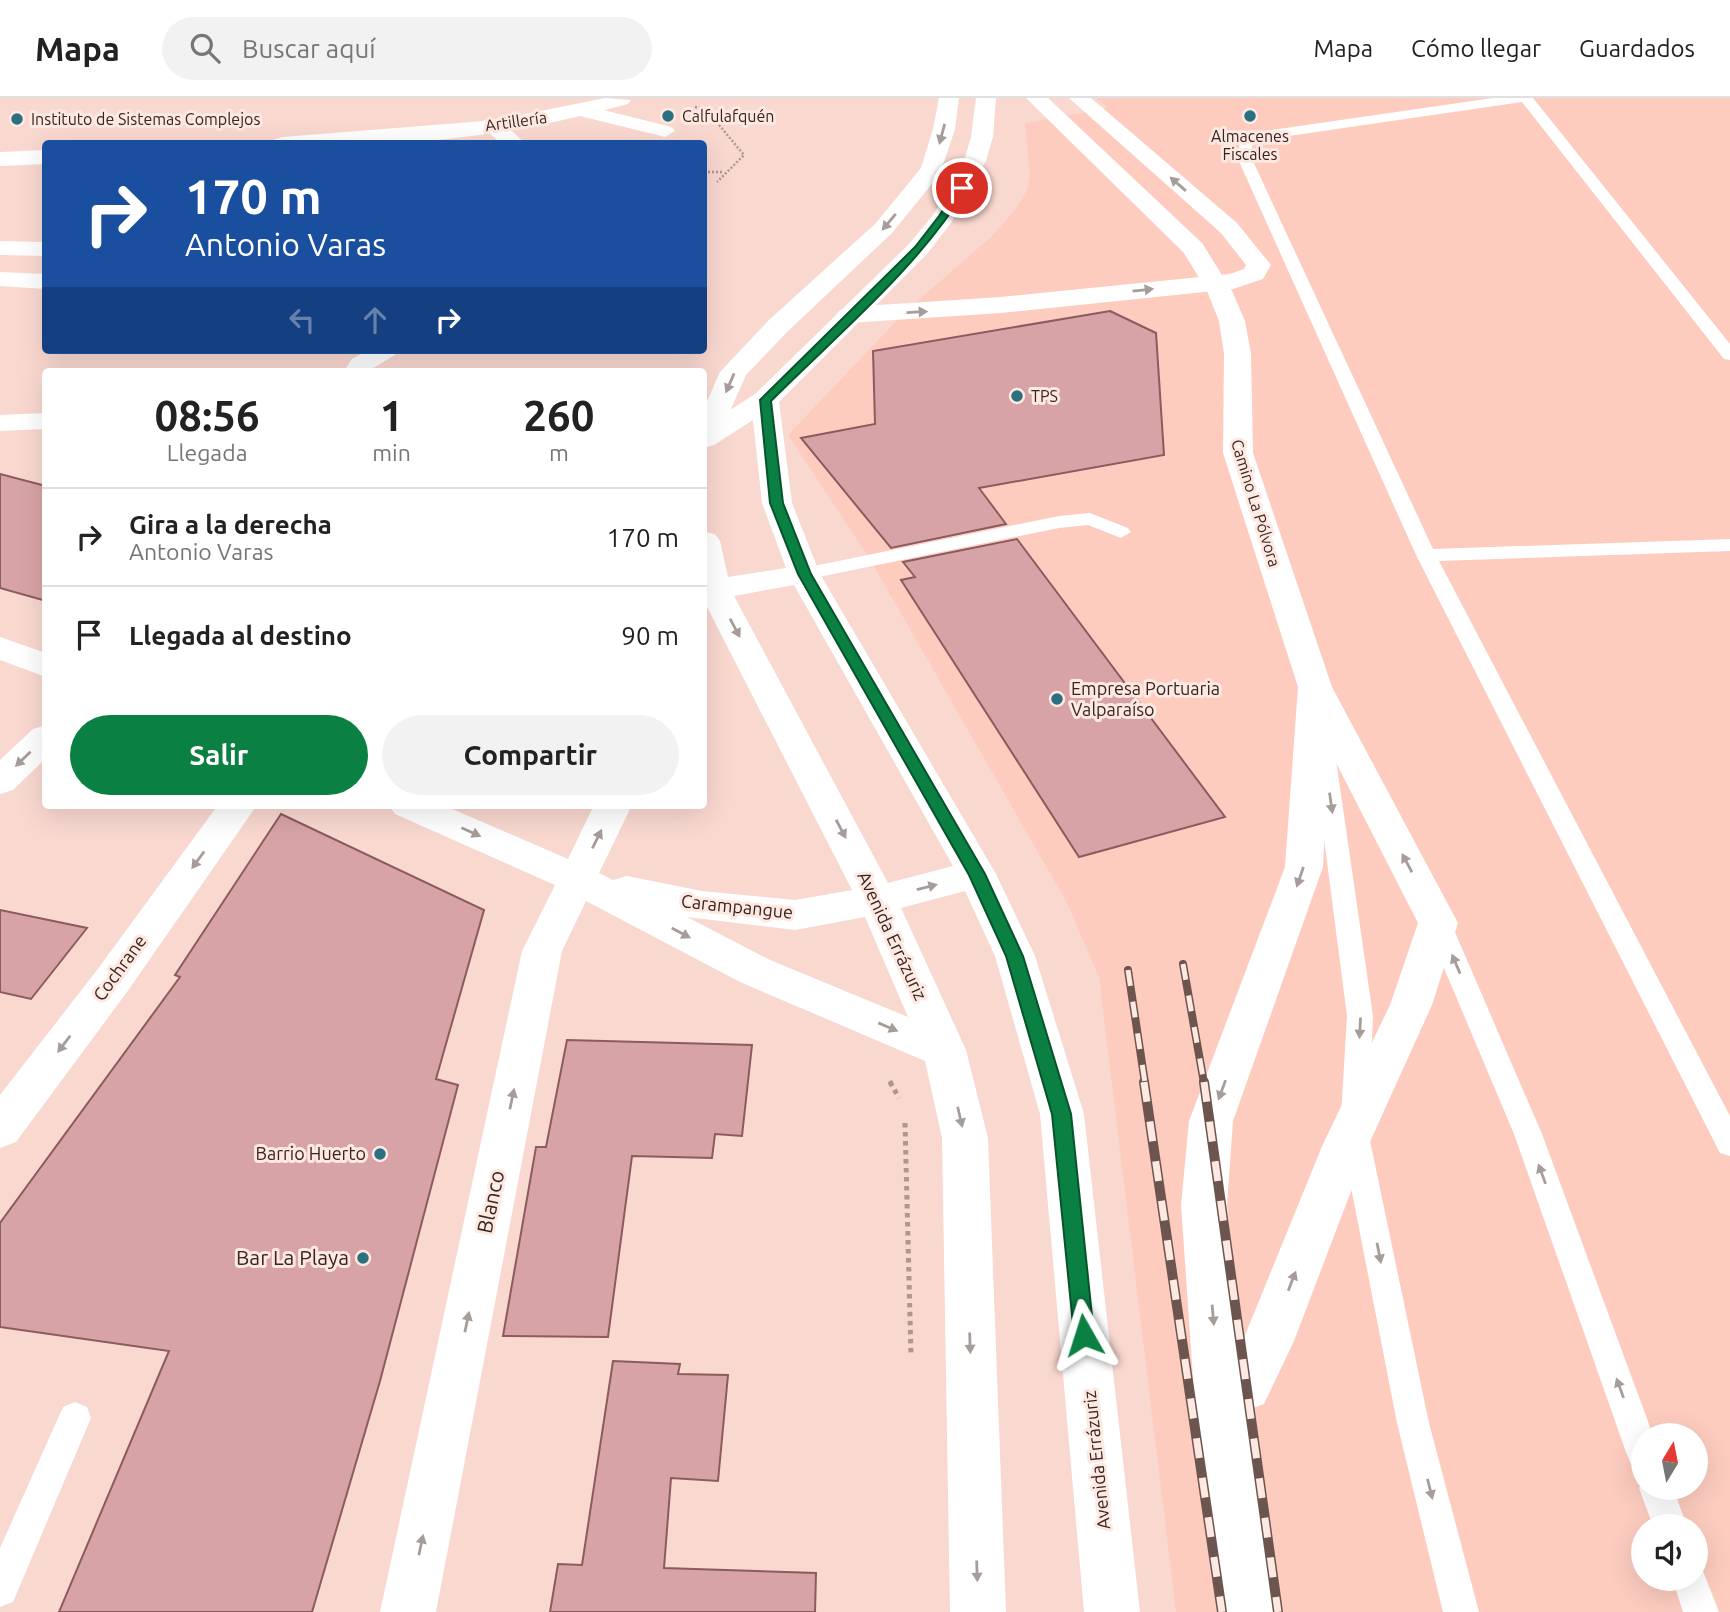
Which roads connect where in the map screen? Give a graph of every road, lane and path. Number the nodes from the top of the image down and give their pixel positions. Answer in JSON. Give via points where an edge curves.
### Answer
{"nodes":[{"id":1,"x":949,"y":98,"type":"edge"},
{"id":2,"x":986,"y":98,"type":"edge"},
{"id":3,"x":1036,"y":98,"type":"edge"},
{"id":4,"x":1079,"y":98,"type":"edge"},
{"id":5,"x":1521,"y":98,"type":"edge"},
{"id":6,"x":1526,"y":98,"type":"edge"},
{"id":7,"x":623,"y":99,"type":"edge"},
{"id":8,"x":583,"y":111,"type":"junction"},
{"id":9,"x":492,"y":125,"type":"junction"},
{"id":10,"x":664,"y":131,"type":"dead end"},
{"id":11,"x":327,"y":140,"type":"edge"},
{"id":12,"x":510,"y":140,"type":"edge"},
{"id":13,"x":42,"y":158,"type":"edge"},
{"id":14,"x":0,"y":159,"type":"edge"},
{"id":15,"x":707,"y":172,"type":"edge"},
{"id":16,"x":724,"y":172,"type":"dead end"},
{"id":17,"x":0,"y":248,"type":"edge"},
{"id":18,"x":42,"y":249,"type":"edge"},
{"id":19,"x":0,"y":279,"type":"edge"},
{"id":20,"x":42,"y":282,"type":"edge"},
{"id":21,"x":849,"y":315,"type":"junction"},
{"id":22,"x":378,"y":354,"type":"edge"},
{"id":23,"x":1730,"y":355,"type":"edge"},
{"id":24,"x":358,"y":368,"type":"edge"},
{"id":25,"x":765,"y":400,"type":"junction"},
{"id":26,"x":42,"y":421,"type":"edge"},
{"id":27,"x":0,"y":423,"type":"edge"},
{"id":28,"x":707,"y":431,"type":"edge"},
{"id":29,"x":707,"y":436,"type":"edge"},
{"id":30,"x":1121,"y":532,"type":"dead end"},
{"id":31,"x":1730,"y":545,"type":"edge"},
{"id":32,"x":1426,"y":555,"type":"junction"},
{"id":33,"x":707,"y":570,"type":"edge"},
{"id":34,"x":804,"y":574,"type":"junction"},
{"id":35,"x":709,"y":590,"type":"edge"},
{"id":36,"x":0,"y":648,"type":"edge"},
{"id":37,"x":42,"y":664,"type":"edge"},
{"id":38,"x":1315,"y":687,"type":"junction"},
{"id":39,"x":42,"y":741,"type":"edge"},
{"id":40,"x":0,"y":781,"type":"edge"},
{"id":41,"x":235,"y":809,"type":"edge"},
{"id":42,"x":417,"y":809,"type":"edge"},
{"id":43,"x":610,"y":809,"type":"edge"},
{"id":44,"x":977,"y":874,"type":"junction"},
{"id":45,"x":578,"y":879,"type":"junction"},
{"id":46,"x":877,"y":900,"type":"junction"},
{"id":47,"x":1438,"y":923,"type":"junction"},
{"id":48,"x":944,"y":1050,"type":"junction"},
{"id":49,"x":887,"y":1076,"type":"dead end"},
{"id":50,"x":904,"y":1107,"type":"dead end"},
{"id":51,"x":904,"y":1119,"type":"dead end"},
{"id":52,"x":0,"y":1129,"type":"edge"},
{"id":53,"x":1354,"y":1131,"type":"junction"},
{"id":54,"x":1730,"y":1144,"type":"edge"},
{"id":55,"x":912,"y":1367,"type":"dead end"},
{"id":56,"x":1220,"y":1392,"type":"junction"},
{"id":57,"x":75,"y":1418,"type":"dead end"},
{"id":58,"x":1633,"y":1423,"type":"edge"},
{"id":59,"x":0,"y":1589,"type":"edge"},
{"id":60,"x":1694,"y":1591,"type":"edge"},
{"id":61,"x":408,"y":1612,"type":"edge"},
{"id":62,"x":978,"y":1612,"type":"edge"},
{"id":63,"x":1112,"y":1612,"type":"edge"},
{"id":64,"x":1249,"y":1612,"type":"edge"},
{"id":65,"x":1461,"y":1612,"type":"edge"},
{"id":66,"x":1701,"y":1612,"type":"edge"}],
"edges":[{"from":1,"to":28,"type":"main road","one_way":true,"via":[[932,169],[884,228],[734,372]]},
{"from":2,"to":21,"type":"main road","via":[[975,162],[943,218],[887,282]]},
{"from":3,"to":38,"type":"main road","name":"Camino La Pólvora","via":[[1178,232],[1226,300],[1238,348],[1234,426],[1238,453]]},
{"from":21,"to":4,"type":"main road","one_way":true,"via":[[1000,305],[1245,279],[1254,274],[1259,265],[1229,228]]},
{"from":5,"to":32,"type":"lane","via":[[1257,136],[1245,145],[1244,157]]},
{"from":6,"to":23,"type":"lane"},
{"from":7,"to":8,"type":"main road","name":"Artillería"},
{"from":8,"to":9,"type":"main road","name":"Artillería"},
{"from":8,"to":10,"type":"street"},
{"from":9,"to":11,"type":"main road","name":"Artillería"},
{"from":9,"to":12,"type":"main road"},
{"from":13,"to":14,"type":"main road"},
{"from":15,"to":16,"type":"path"},
{"from":17,"to":18,"type":"street"},
{"from":19,"to":20,"type":"main road"},
{"from":21,"to":25,"type":"main road"},
{"from":22,"to":24,"type":"street"},
{"from":25,"to":29,"type":"main road"},
{"from":25,"to":34,"type":"main road","name":"Avenida Errázuriz","via":[[776,503]]},
{"from":26,"to":27,"type":"street"},
{"from":30,"to":34,"type":"lane","via":[[1090,519],[1059,522]]},
{"from":31,"to":32,"type":"lane"},
{"from":32,"to":54,"type":"lane"},
{"from":33,"to":35,"type":"main road","name":"Avenida Errázuriz"},
{"from":34,"to":35,"type":"main road"},
{"from":34,"to":44,"type":"main road","name":"Avenida Errázuriz"},
{"from":35,"to":46,"type":"main road","name":"Avenida Errázuriz","one_way":true},
{"from":36,"to":37,"type":"main road"},
{"from":47,"to":38,"type":"main road","one_way":true},
{"from":38,"to":53,"type":"lane","one_way":true,"via":[[1360,1016]]},
{"from":38,"to":56,"type":"main road","one_way":true,"via":[[1304,867],[1211,1121],[1203,1205]]},
{"from":39,"to":40,"type":"main road","one_way":true},
{"from":41,"to":52,"type":"main road","name":"Cochrane","one_way":true},
{"from":42,"to":45,"type":"main road","name":"Carampangue","one_way":true},
{"from":45,"to":43,"type":"main road","name":"Blanco","one_way":true},
{"from":46,"to":44,"type":"main road","name":"Carampangue","one_way":true},
{"from":44,"to":63,"type":"main road","name":"Avenida Errázuriz","via":[[1015,956],[1062,1114]]},
{"from":45,"to":46,"type":"main road","name":"Carampangue","via":[[702,906],[795,915]]},
{"from":45,"to":48,"type":"main road","name":"Carampangue","one_way":true,"via":[[755,971]]},
{"from":61,"to":45,"type":"main road","name":"Blanco","one_way":true,"via":[[542,951]]},
{"from":46,"to":48,"type":"main road","name":"Avenida Errázuriz"},
{"from":47,"to":53,"type":"main road","via":[[1411,1005]]},
{"from":58,"to":47,"type":"lane","one_way":true,"via":[[1528,1134]]},
{"from":48,"to":62,"type":"main road","name":"Avenida Errázuriz","one_way":true,"via":[[965,1138]]},
{"from":49,"to":50,"type":"path"},
{"from":51,"to":55,"type":"path"},
{"from":56,"to":53,"type":"main road","one_way":true,"via":[[1246,1387]]},
{"from":53,"to":65,"type":"lane","one_way":true,"via":[[1413,1423]]},
{"from":56,"to":64,"type":"main road"},
{"from":57,"to":59,"type":"lane"},
{"from":60,"to":66,"type":"lane"}]}
